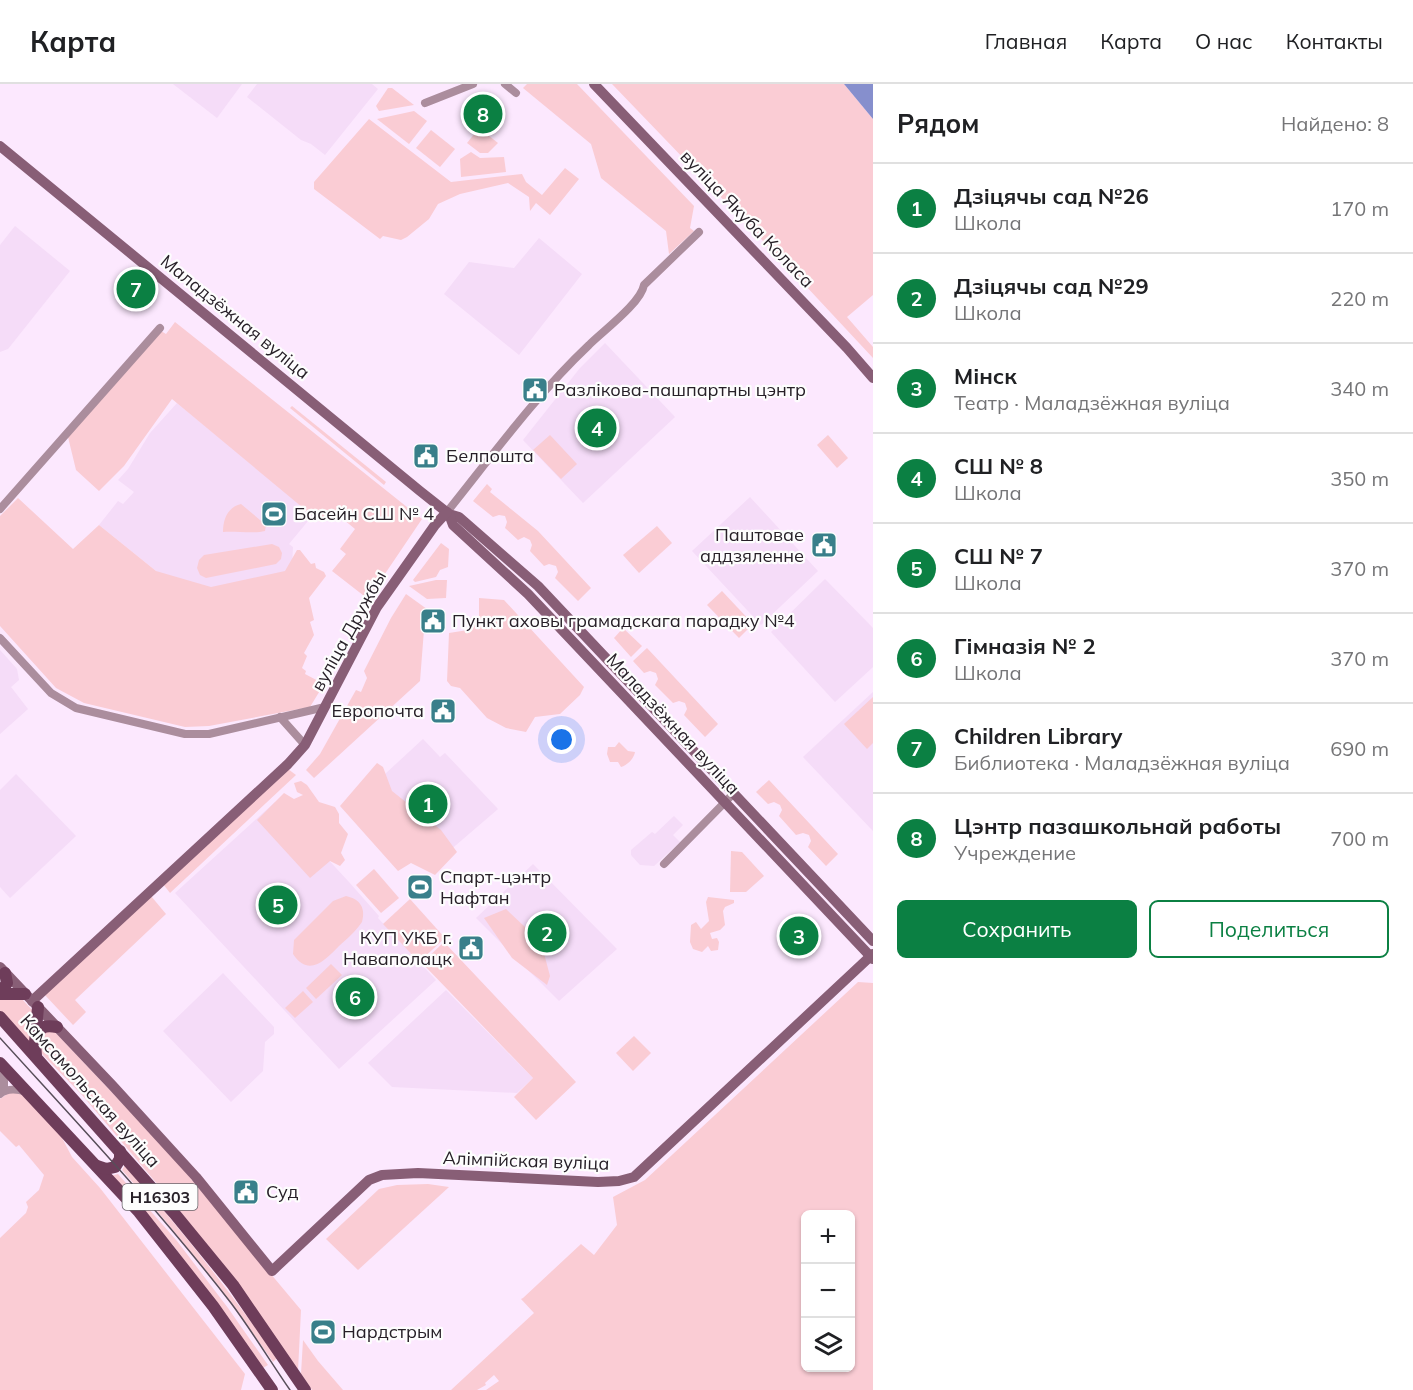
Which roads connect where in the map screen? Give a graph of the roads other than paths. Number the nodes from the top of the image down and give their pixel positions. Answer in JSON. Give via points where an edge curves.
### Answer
{"nodes":[{"id":1,"x":473,"y":84,"type":"edge"},
{"id":2,"x":505,"y":84,"type":"edge"},
{"id":3,"x":594,"y":84,"type":"edge"},
{"id":4,"x":516,"y":93,"type":"dead end"},
{"id":5,"x":425,"y":103,"type":"dead end"},
{"id":6,"x":0,"y":146,"type":"edge"},
{"id":7,"x":699,"y":232,"type":"dead end"},
{"id":8,"x":160,"y":328,"type":"dead end"},
{"id":9,"x":873,"y":378,"type":"edge"},
{"id":10,"x":0,"y":509,"type":"edge"},
{"id":11,"x":448,"y":513,"type":"junction"},
{"id":12,"x":0,"y":638,"type":"edge"},
{"id":13,"x":325,"y":707,"type":"junction"},
{"id":14,"x":280,"y":717,"type":"junction"},
{"id":15,"x":305,"y":745,"type":"junction"},
{"id":16,"x":734,"y":793,"type":"junction"},
{"id":17,"x":724,"y":803,"type":"junction"},
{"id":18,"x":664,"y":864,"type":"dead end"},
{"id":19,"x":873,"y":941,"type":"edge"},
{"id":20,"x":872,"y":956,"type":"edge"},
{"id":21,"x":3,"y":970,"type":"edge"},
{"id":22,"x":0,"y":993,"type":"edge"},
{"id":23,"x":32,"y":1001,"type":"junction"},
{"id":24,"x":0,"y":1017,"type":"edge"},
{"id":25,"x":57,"y":1027,"type":"junction"},
{"id":26,"x":36,"y":1034,"type":"junction"},
{"id":27,"x":36,"y":1056,"type":"junction"},
{"id":28,"x":0,"y":1063,"type":"edge"},
{"id":29,"x":0,"y":1068,"type":"edge"},
{"id":30,"x":2,"y":1092,"type":"edge"},
{"id":31,"x":30,"y":1094,"type":"junction"},
{"id":32,"x":120,"y":1151,"type":"junction"},
{"id":33,"x":97,"y":1166,"type":"junction"},
{"id":34,"x":272,"y":1271,"type":"joint"},
{"id":35,"x":272,"y":1390,"type":"edge"},
{"id":36,"x":305,"y":1390,"type":"edge"}],
"edges":[{"from":1,"to":5,"type":"street"},
{"from":2,"to":4,"type":"street"},
{"from":3,"to":9,"type":"street","name":"вуліца Якуба Коласа"},
{"from":6,"to":11,"type":"street","name":"Маладзёжная вуліца"},
{"from":7,"to":11,"type":"street","name":"вуліца Дружбы","via":[[574,359]]},
{"from":8,"to":10,"type":"street"},
{"from":11,"to":13,"type":"street","name":"вуліца Дружбы","via":[[435,525],[377,607]]},
{"from":11,"to":16,"type":"street","name":"Маладзёжная вуліца","via":[[459,517],[537,586]]},
{"from":11,"to":17,"type":"street","name":"Маладзёжная вуліца","via":[[453,525],[528,594]]},
{"from":12,"to":14,"type":"street","via":[[51,693],[79,709],[185,734],[208,734]]},
{"from":13,"to":14,"type":"street"},
{"from":13,"to":15,"type":"street","name":"вуліца Дружбы"},
{"from":14,"to":15,"type":"street"},
{"from":15,"to":23,"type":"street","name":"вуліца Дружбы"},
{"from":16,"to":17,"type":"street"},
{"from":16,"to":19,"type":"street","name":"Маладзёжная вуліца"},
{"from":17,"to":18,"type":"street"},
{"from":17,"to":20,"type":"street","name":"Маладзёжная вуліца"},
{"from":20,"to":34,"type":"street","name":"Алімпійская вуліца","via":[[634,1176],[598,1182],[418,1173],[382,1175],[369,1180]]},
{"from":21,"to":22,"type":"main road","via":[[7,983]]},
{"from":21,"to":23,"type":"street","name":"Камсамольская вуліца"},
{"from":22,"to":23,"type":"main road"},
{"from":23,"to":25,"type":"street","name":"Камсамольская вуліца"},
{"from":23,"to":26,"type":"main road"},
{"from":24,"to":27,"type":"main road","name":"Камсамольская вуліца","number":"Н16303"},
{"from":25,"to":26,"type":"main road","via":[[40,1028]]},
{"from":25,"to":34,"type":"street","name":"Камсамольская вуліца","via":[[196,1177]]},
{"from":26,"to":27,"type":"main road"},
{"from":27,"to":32,"type":"main road","name":"Камсамольская вуліца","number":"Н16303"},
{"from":28,"to":31,"type":"main road","number":"Н16303"},
{"from":29,"to":30,"type":"street"},
{"from":30,"to":31,"type":"street","via":[[18,1090]]},
{"from":31,"to":33,"type":"main road","number":"Н16303"},
{"from":32,"to":33,"type":"main road","via":[[115,1167]]},
{"from":32,"to":36,"type":"main road","name":"Камсамольская вуліца","number":"Н16303","via":[[232,1286]]},
{"from":33,"to":35,"type":"main road","number":"Н16303","via":[[213,1306]]}]}
